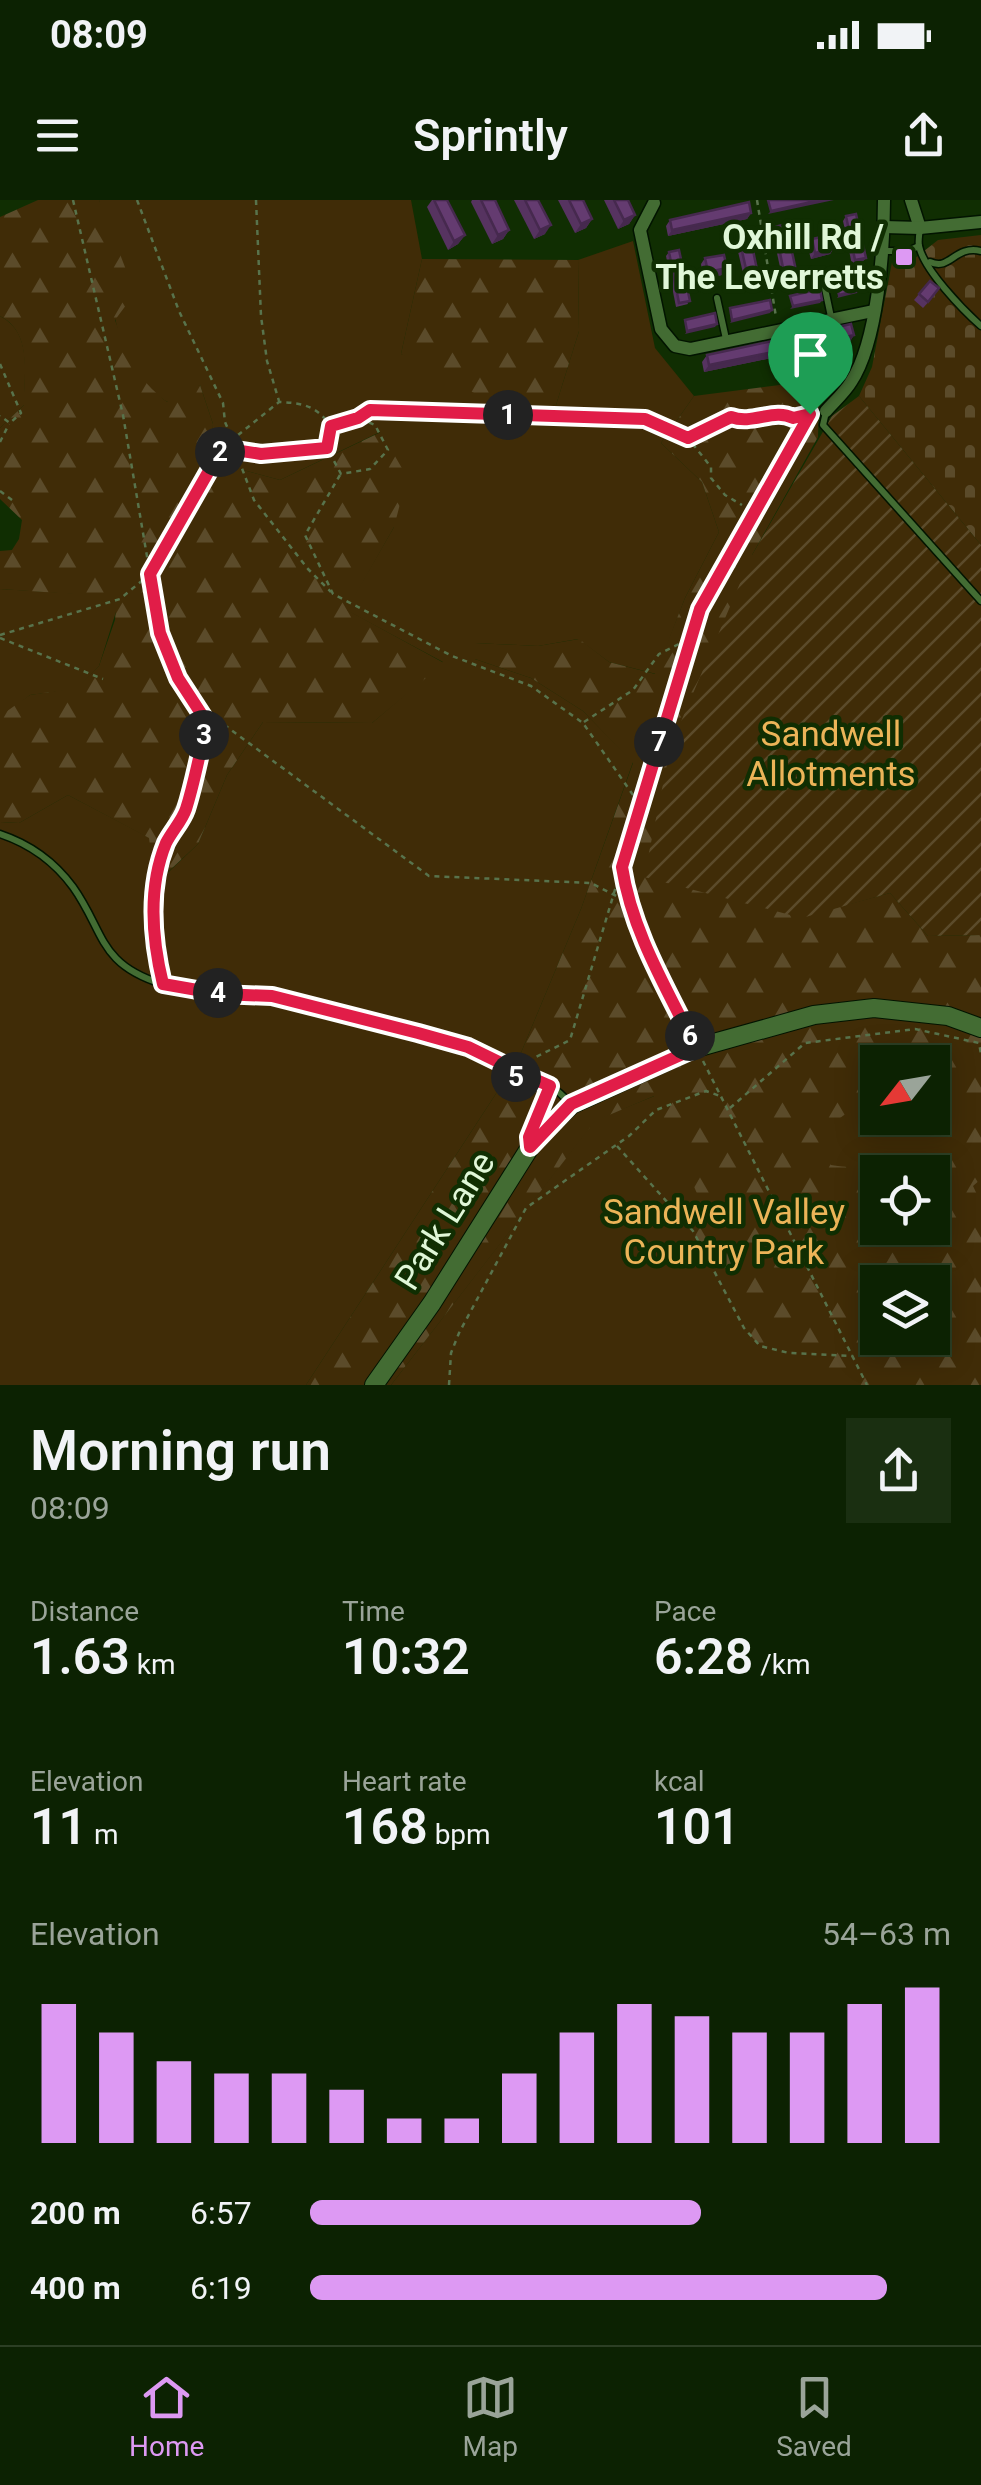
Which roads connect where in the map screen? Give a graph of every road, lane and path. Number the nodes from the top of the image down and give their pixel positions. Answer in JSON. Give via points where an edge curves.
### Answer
{"nodes":[{"id":1,"x":73,"y":200,"type":"edge"},
{"id":2,"x":138,"y":200,"type":"edge"},
{"id":3,"x":256,"y":200,"type":"edge"},
{"id":4,"x":757,"y":200,"type":"edge"},
{"id":5,"x":884,"y":200,"type":"edge"},
{"id":6,"x":912,"y":200,"type":"edge"},
{"id":7,"x":656,"y":201,"type":"edge"},
{"id":8,"x":981,"y":222,"type":"edge"},
{"id":9,"x":884,"y":226,"type":"junction"},
{"id":10,"x":920,"y":228,"type":"junction"},
{"id":11,"x":919,"y":246,"type":"junction"},
{"id":12,"x":884,"y":251,"type":"junction"},
{"id":13,"x":981,"y":251,"type":"edge"},
{"id":14,"x":926,"y":259,"type":"junction"},
{"id":15,"x":824,"y":278,"type":"dead end"},
{"id":16,"x":717,"y":298,"type":"dead end"},
{"id":17,"x":873,"y":311,"type":"junction"},
{"id":18,"x":832,"y":318,"type":"junction"},
{"id":19,"x":981,"y":326,"type":"edge"},
{"id":20,"x":778,"y":328,"type":"junction"},
{"id":21,"x":726,"y":341,"type":"junction"},
{"id":22,"x":0,"y":364,"type":"edge"},
{"id":23,"x":280,"y":402,"type":"junction"},
{"id":24,"x":826,"y":411,"type":"junction"},
{"id":25,"x":810,"y":414,"type":"junction"},
{"id":26,"x":0,"y":416,"type":"edge"},
{"id":27,"x":358,"y":418,"type":"junction"},
{"id":28,"x":10,"y":422,"type":"junction"},
{"id":29,"x":331,"y":426,"type":"junction"},
{"id":30,"x":232,"y":438,"type":"junction"},
{"id":31,"x":688,"y":438,"type":"junction"},
{"id":32,"x":0,"y":442,"type":"edge"},
{"id":33,"x":222,"y":448,"type":"junction"},
{"id":34,"x":327,"y":448,"type":"junction"},
{"id":35,"x":235,"y":450,"type":"junction"},
{"id":36,"x":340,"y":474,"type":"junction"},
{"id":37,"x":0,"y":492,"type":"edge"},
{"id":38,"x":16,"y":503,"type":"dead end"},
{"id":39,"x":742,"y":506,"type":"dead end"},
{"id":40,"x":150,"y":574,"type":"junction"},
{"id":41,"x":333,"y":594,"type":"junction"},
{"id":42,"x":981,"y":601,"type":"edge"},
{"id":43,"x":0,"y":637,"type":"edge"},
{"id":44,"x":691,"y":638,"type":"junction"},
{"id":45,"x":103,"y":678,"type":"dead end"},
{"id":46,"x":194,"y":703,"type":"junction"},
{"id":47,"x":582,"y":722,"type":"junction"},
{"id":48,"x":640,"y":805,"type":"junction"},
{"id":49,"x":0,"y":834,"type":"edge"},
{"id":50,"x":622,"y":867,"type":"junction"},
{"id":51,"x":614,"y":894,"type":"junction"},
{"id":52,"x":627,"y":901,"type":"junction"},
{"id":53,"x":163,"y":984,"type":"junction"},
{"id":54,"x":981,"y":1028,"type":"edge"},
{"id":55,"x":696,"y":1048,"type":"junction"},
{"id":56,"x":981,"y":1054,"type":"edge"},
{"id":57,"x":518,"y":1080,"type":"junction"},
{"id":58,"x":550,"y":1086,"type":"junction"},
{"id":59,"x":722,"y":1096,"type":"junction"},
{"id":60,"x":571,"y":1104,"type":"junction"},
{"id":61,"x":728,"y":1109,"type":"junction"},
{"id":62,"x":616,"y":1145,"type":"junction"},
{"id":63,"x":530,"y":1147,"type":"junction"},
{"id":64,"x":853,"y":1356,"type":"junction"},
{"id":65,"x":374,"y":1385,"type":"edge"},
{"id":66,"x":449,"y":1385,"type":"edge"},
{"id":67,"x":867,"y":1385,"type":"edge"}],
"edges":[{"from":1,"to":40,"type":"path","via":[[123,415]]},
{"from":2,"to":30,"type":"path"},
{"from":3,"to":23,"type":"path","via":[[261,316]]},
{"from":4,"to":20,"type":"path"},
{"from":5,"to":9,"type":"street"},
{"from":6,"to":10,"type":"street"},
{"from":7,"to":21,"type":"street","via":[[640,230],[664,336],[683,349]]},
{"from":8,"to":10,"type":"street"},
{"from":9,"to":10,"type":"street"},
{"from":9,"to":12,"type":"street"},
{"from":10,"to":11,"type":"lane"},
{"from":11,"to":12,"type":"lane"},
{"from":11,"to":14,"type":"lane"},
{"from":12,"to":17,"type":"street"},
{"from":13,"to":14,"type":"lane","via":[[960,250],[940,265]]},
{"from":14,"to":19,"type":"lane"},
{"from":15,"to":18,"type":"lane"},
{"from":16,"to":21,"type":"lane"},
{"from":17,"to":18,"type":"street"},
{"from":17,"to":24,"type":"street","via":[[852,381]]},
{"from":18,"to":20,"type":"street"},
{"from":20,"to":21,"type":"street"},
{"from":22,"to":28,"type":"path","via":[[21,413]]},
{"from":23,"to":29,"type":"path","via":[[304,403]]},
{"from":23,"to":30,"type":"path"},
{"from":24,"to":25,"type":"path"},
{"from":24,"to":42,"type":"lane","via":[[823,425]]},
{"from":25,"to":31,"type":"path","via":[[745,422],[731,417]]},
{"from":25,"to":44,"type":"path","via":[[700,609]]},
{"from":26,"to":28,"type":"path"},
{"from":27,"to":29,"type":"path"},
{"from":27,"to":31,"type":"path","via":[[370,410],[645,419]]},
{"from":27,"to":36,"type":"path","via":[[375,425],[388,450],[370,470]]},
{"from":28,"to":32,"type":"path"},
{"from":29,"to":34,"type":"path"},
{"from":30,"to":33,"type":"path"},
{"from":31,"to":39,"type":"path","via":[[711,478]]},
{"from":33,"to":35,"type":"path"},
{"from":33,"to":40,"type":"path"},
{"from":34,"to":35,"type":"path"},
{"from":34,"to":36,"type":"path"},
{"from":35,"to":41,"type":"path","via":[[254,500]]},
{"from":36,"to":41,"type":"path","via":[[305,534]]},
{"from":37,"to":38,"type":"path"},
{"from":40,"to":43,"type":"path","via":[[120,599]]},
{"from":40,"to":46,"type":"path","via":[[160,633]]},
{"from":41,"to":47,"type":"path","via":[[452,656],[530,686]]},
{"from":43,"to":45,"type":"path"},
{"from":44,"to":47,"type":"path","via":[[659,654],[634,690]]},
{"from":44,"to":48,"type":"path"},
{"from":46,"to":51,"type":"path","via":[[429,876],[591,883]]},
{"from":46,"to":53,"type":"path","via":[[205,731],[185,812],[166,843],[156,884]]},
{"from":47,"to":48,"type":"path"},
{"from":48,"to":50,"type":"path"},
{"from":49,"to":53,"type":"lane","via":[[51,862],[74,888],[107,949]]},
{"from":50,"to":51,"type":"path"},
{"from":50,"to":52,"type":"path"},
{"from":51,"to":52,"type":"path"},
{"from":51,"to":57,"type":"path","via":[[570,1040],[532,1058]]},
{"from":52,"to":55,"type":"path"},
{"from":53,"to":57,"type":"lane","via":[[272,996],[418,1033],[468,1047],[509,1067]]},
{"from":54,"to":55,"type":"street","name":"Park Lane","via":[[948,1016],[874,1008],[814,1014]]},
{"from":55,"to":59,"type":"path"},
{"from":55,"to":60,"type":"street","name":"Park Lane"},
{"from":56,"to":61,"type":"path","via":[[979,1044],[915,1029],[805,1043]]},
{"from":57,"to":58,"type":"lane"},
{"from":58,"to":60,"type":"lane"},
{"from":58,"to":63,"type":"lane"},
{"from":59,"to":61,"type":"path"},
{"from":59,"to":62,"type":"path","via":[[706,1091],[664,1107]]},
{"from":60,"to":63,"type":"street","name":"Park Lane"},
{"from":61,"to":64,"type":"path"},
{"from":62,"to":64,"type":"path","via":[[693,1232],[760,1346]]},
{"from":62,"to":66,"type":"path","via":[[518,1217],[459,1333]]},
{"from":63,"to":65,"type":"street","name":"Park Lane"},
{"from":64,"to":67,"type":"path"}]}
